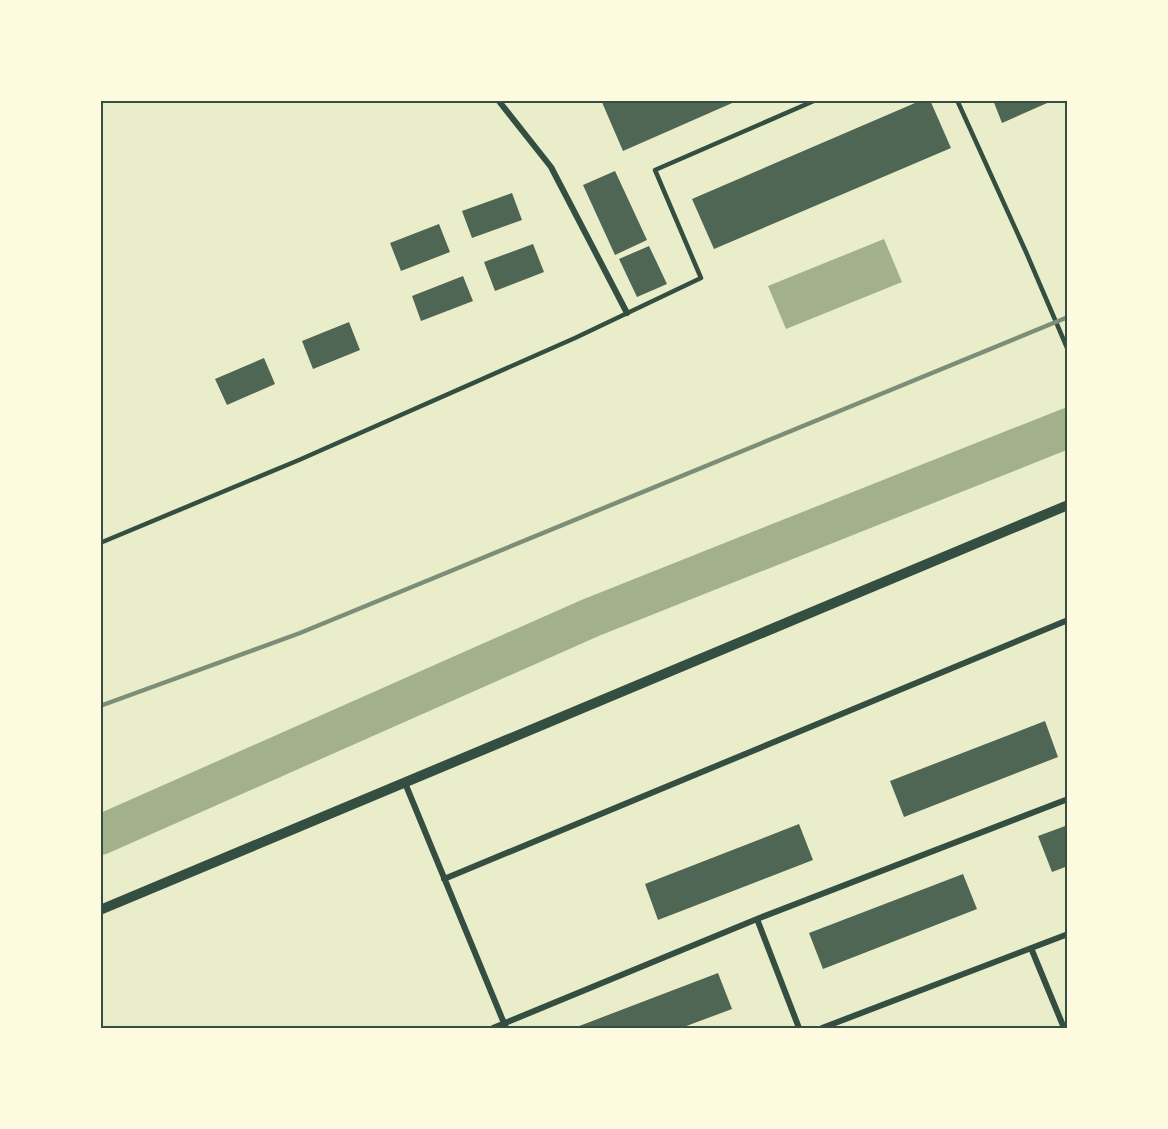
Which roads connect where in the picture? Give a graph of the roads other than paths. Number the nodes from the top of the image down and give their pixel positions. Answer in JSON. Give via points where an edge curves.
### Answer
{"nodes":[{"id":1,"x":498,"y":100,"type":"edge"},
{"id":2,"x":816,"y":100,"type":"edge"},
{"id":3,"x":957,"y":100,"type":"edge"},
{"id":4,"x":627,"y":313,"type":"junction"},
{"id":5,"x":1068,"y":350,"type":"edge"},
{"id":6,"x":1068,"y":505,"type":"edge"},
{"id":7,"x":100,"y":543,"type":"edge"},
{"id":8,"x":1068,"y":620,"type":"edge"},
{"id":9,"x":405,"y":783,"type":"junction"},
{"id":10,"x":1068,"y":799,"type":"edge"},
{"id":11,"x":444,"y":879,"type":"junction"},
{"id":12,"x":100,"y":910,"type":"edge"},
{"id":13,"x":757,"y":919,"type":"junction"},
{"id":14,"x":1068,"y":934,"type":"edge"},
{"id":15,"x":1031,"y":948,"type":"junction"},
{"id":16,"x":505,"y":1026,"type":"edge"},
{"id":17,"x":493,"y":1029,"type":"edge"},
{"id":18,"x":800,"y":1029,"type":"edge"},
{"id":19,"x":822,"y":1029,"type":"edge"},
{"id":20,"x":1064,"y":1029,"type":"edge"}],
"edges":[{"from":1,"to":4,"type":"street","via":[[551,167]]},
{"from":2,"to":4,"type":"lane","via":[[655,170],[701,278]]},
{"from":3,"to":5,"type":"lane"},
{"from":4,"to":7,"type":"lane","via":[[299,460]]},
{"from":6,"to":9,"type":"street"},
{"from":8,"to":11,"type":"street"},
{"from":9,"to":11,"type":"street"},
{"from":9,"to":12,"type":"street"},
{"from":10,"to":13,"type":"street"},
{"from":11,"to":16,"type":"street"},
{"from":13,"to":16,"type":"street"},
{"from":13,"to":18,"type":"street"},
{"from":14,"to":15,"type":"street"},
{"from":15,"to":19,"type":"street"},
{"from":15,"to":20,"type":"street"},
{"from":16,"to":17,"type":"street"}]}
